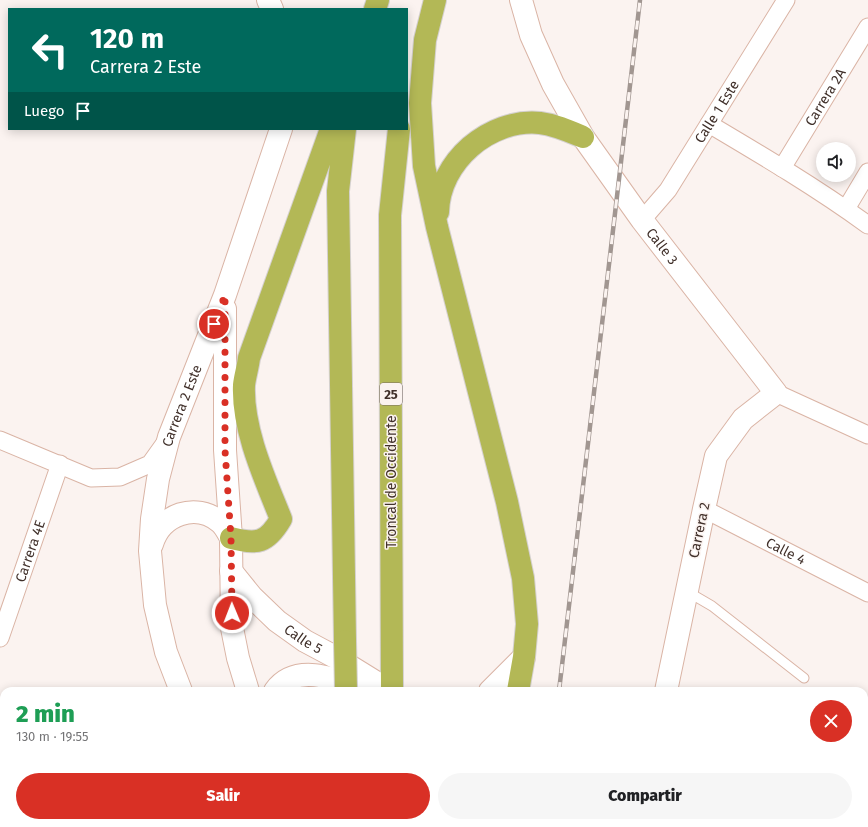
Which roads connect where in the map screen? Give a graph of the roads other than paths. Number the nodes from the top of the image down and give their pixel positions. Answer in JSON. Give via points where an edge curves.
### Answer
{"nodes":[{"id":1,"x":433,"y":0,"type":"edge"},
{"id":2,"x":520,"y":0,"type":"edge"},
{"id":3,"x":786,"y":0,"type":"edge"},
{"id":4,"x":868,"y":27,"type":"edge"},
{"id":5,"x":408,"y":78,"type":"edge"},
{"id":6,"x":709,"y":124,"type":"junction"},
{"id":7,"x":281,"y":130,"type":"edge"},
{"id":8,"x":331,"y":130,"type":"edge"},
{"id":9,"x":345,"y":130,"type":"edge"},
{"id":10,"x":399,"y":130,"type":"edge"},
{"id":11,"x":583,"y":138,"type":"junction"},
{"id":12,"x":782,"y":168,"type":"junction"},
{"id":13,"x":868,"y":172,"type":"edge"},
{"id":14,"x":846,"y":209,"type":"junction"},
{"id":15,"x":642,"y":220,"type":"junction"},
{"id":16,"x":868,"y":225,"type":"edge"},
{"id":17,"x":437,"y":227,"type":"junction"},
{"id":18,"x":225,"y":295,"type":"junction"},
{"id":19,"x":776,"y":393,"type":"junction"},
{"id":20,"x":868,"y":435,"type":"edge"},
{"id":21,"x":169,"y":437,"type":"junction"},
{"id":22,"x":0,"y":440,"type":"edge"},
{"id":23,"x":60,"y":464,"type":"junction"},
{"id":24,"x":704,"y":509,"type":"junction"},
{"id":25,"x":231,"y":538,"type":"junction"},
{"id":26,"x":150,"y":551,"type":"junction"},
{"id":27,"x":231,"y":571,"type":"junction"},
{"id":28,"x":686,"y":591,"type":"junction"},
{"id":29,"x":868,"y":593,"type":"edge"},
{"id":30,"x":0,"y":638,"type":"edge"},
{"id":31,"x":524,"y":657,"type":"junction"},
{"id":32,"x":804,"y":678,"type":"dead end"},
{"id":33,"x":179,"y":687,"type":"edge"},
{"id":34,"x":247,"y":687,"type":"edge"},
{"id":35,"x":278,"y":687,"type":"edge"},
{"id":36,"x":346,"y":687,"type":"edge"},
{"id":37,"x":357,"y":687,"type":"edge"},
{"id":38,"x":384,"y":687,"type":"edge"},
{"id":39,"x":391,"y":687,"type":"edge"},
{"id":40,"x":494,"y":687,"type":"edge"},
{"id":41,"x":519,"y":687,"type":"edge"},
{"id":42,"x":667,"y":687,"type":"edge"}],
"edges":[{"from":1,"to":5,"type":"highway","via":[[415,44]]},
{"from":1,"to":17,"type":"highway","via":[[425,40],[420,103],[424,166]]},
{"from":2,"to":11,"type":"street","name":"Calle 3","via":[[531,35],[553,84]]},
{"from":3,"to":6,"type":"street","name":"Calle 1 Este"},
{"from":4,"to":12,"type":"street","name":"Carrera 2A"},
{"from":6,"to":12,"type":"street"},
{"from":6,"to":15,"type":"street","name":"Calle 1 Este","via":[[668,190]]},
{"from":7,"to":18,"type":"street","name":"Carrera 2 Este"},
{"from":8,"to":25,"type":"highway","via":[[249,358],[244,385],[247,420],[255,450],[281,519],[266,538],[248,542]]},
{"from":9,"to":36,"type":"highway","bridge":true,"via":[[338,191]]},
{"from":10,"to":39,"type":"highway","name":"Troncal de Occidente","number":"25","via":[[390,215]]},
{"from":11,"to":15,"type":"street","name":"Calle 3"},
{"from":11,"to":17,"type":"highway","via":[[562,128],[539,123],[515,124],[492,131],[472,144],[448,174],[438,204]]},
{"from":12,"to":14,"type":"street"},
{"from":13,"to":14,"type":"street"},
{"from":14,"to":16,"type":"street"},
{"from":15,"to":19,"type":"street","name":"Calle 3"},
{"from":17,"to":31,"type":"highway","via":[[507,502],[521,570],[527,624]]},
{"from":18,"to":21,"type":"street","name":"Carrera 2 Este"},
{"from":18,"to":25,"type":"street","via":[[225,450]]},
{"from":19,"to":20,"type":"street","name":"Calle 3"},
{"from":19,"to":24,"type":"street","name":"Carrera 2","via":[[743,419],[716,456]]},
{"from":21,"to":23,"type":"street","via":[[150,464],[120,477],[91,478]]},
{"from":21,"to":26,"type":"street","name":"Carrera 2 Este","via":[[158,479]]},
{"from":22,"to":23,"type":"street"},
{"from":23,"to":30,"type":"street","name":"Carrera 4E"},
{"from":24,"to":28,"type":"street","name":"Carrera 2"},
{"from":24,"to":29,"type":"street","name":"Calle 4"},
{"from":25,"to":26,"type":"street","via":[[220,523],[204,514],[185,512],[168,519],[156,534]]},
{"from":25,"to":27,"type":"street"},
{"from":26,"to":33,"type":"street","name":"Carrera 2 Este","via":[[155,605],[166,652]]},
{"from":27,"to":34,"type":"street","via":[[232,628]]},
{"from":27,"to":38,"type":"street","name":"Calle 5","via":[[252,597],[277,621],[305,641]]},
{"from":28,"to":32,"type":"lane","via":[[712,606]]},
{"from":28,"to":42,"type":"street","name":"Carrera 2"},
{"from":31,"to":40,"type":"street"},
{"from":31,"to":41,"type":"highway"},
{"from":35,"to":37,"type":"street","name":"Calle 5","via":[[291,678],[306,674],[338,679]]}]}
